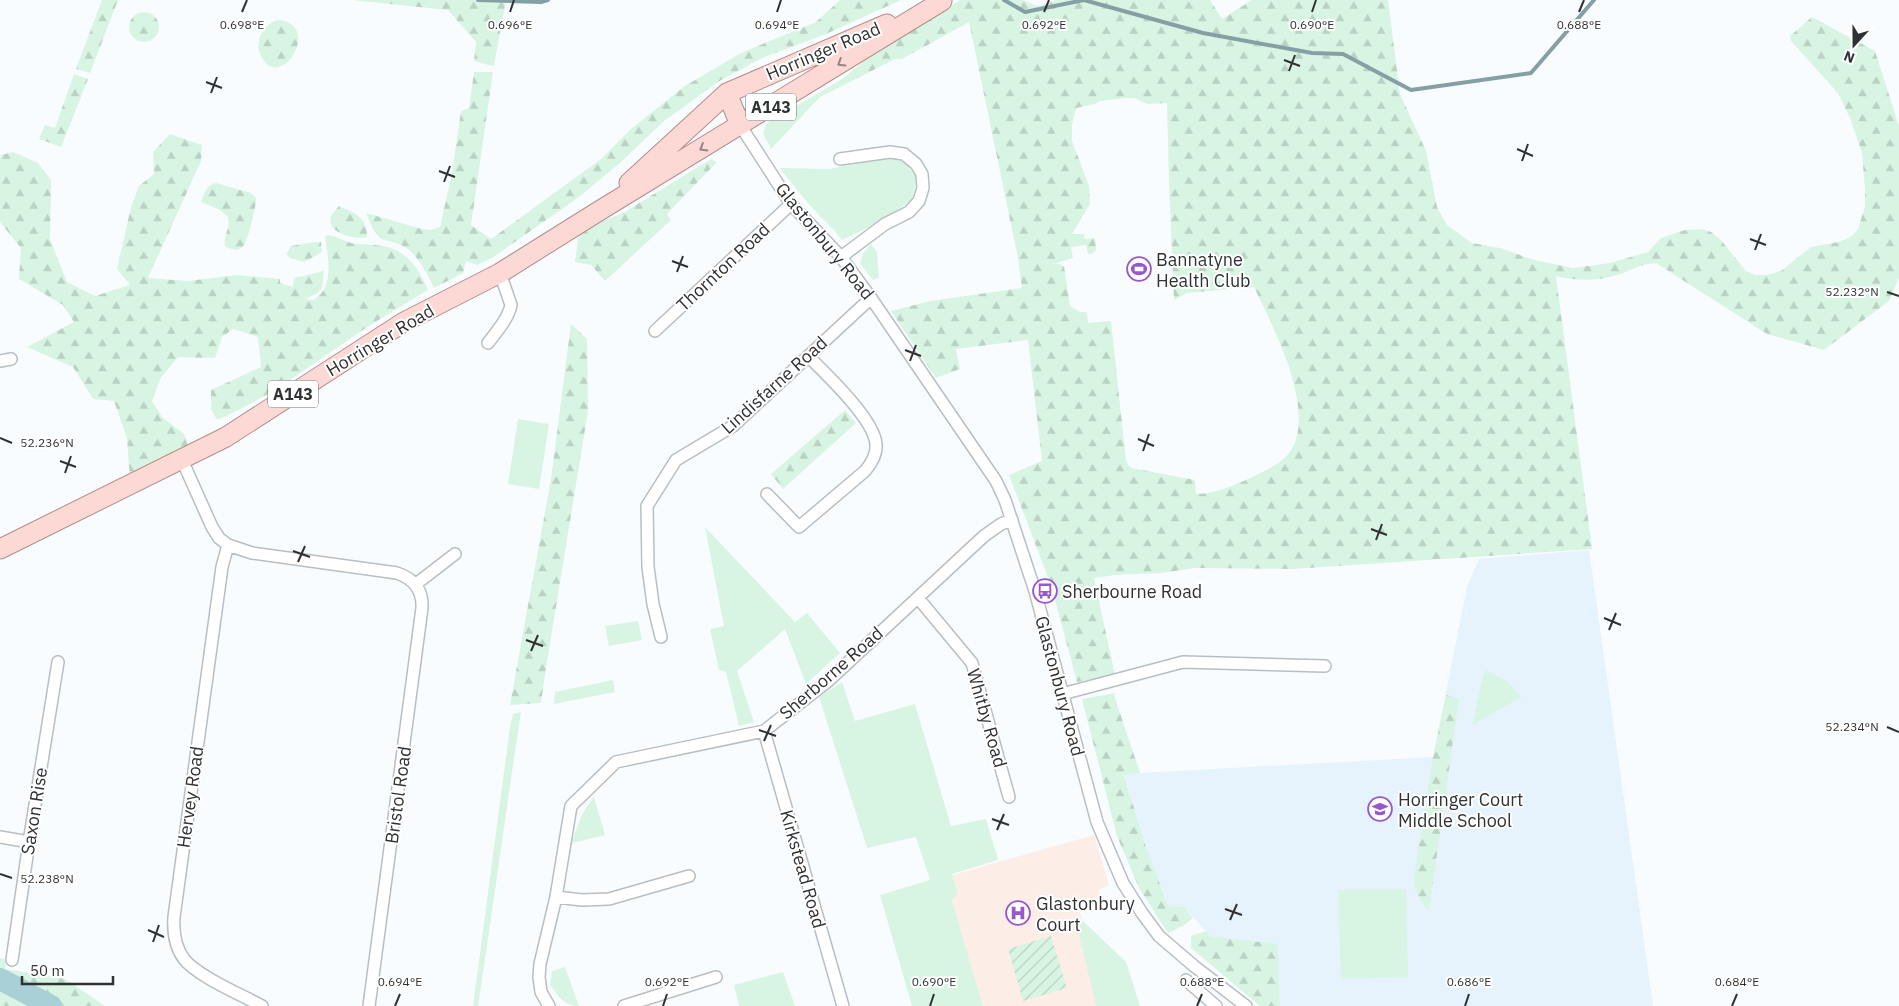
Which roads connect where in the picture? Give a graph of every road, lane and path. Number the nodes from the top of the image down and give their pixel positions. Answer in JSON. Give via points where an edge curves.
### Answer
{"nodes":[{"id":1,"x":943,"y":0,"type":"edge"},
{"id":2,"x":727,"y":93,"type":"junction"},
{"id":3,"x":740,"y":126,"type":"junction"},
{"id":4,"x":840,"y":159,"type":"dead end"},
{"id":5,"x":791,"y":204,"type":"junction"},
{"id":6,"x":598,"y":211,"type":"junction"},
{"id":7,"x":842,"y":257,"type":"junction"},
{"id":8,"x":500,"y":273,"type":"junction"},
{"id":9,"x":871,"y":298,"type":"junction"},
{"id":10,"x":655,"y":331,"type":"dead end"},
{"id":11,"x":488,"y":343,"type":"dead end"},
{"id":12,"x":808,"y":356,"type":"junction"},
{"id":13,"x":182,"y":460,"type":"junction"},
{"id":14,"x":767,"y":494,"type":"dead end"},
{"id":15,"x":1012,"y":520,"type":"junction"},
{"id":16,"x":228,"y":545,"type":"junction"},
{"id":17,"x":0,"y":549,"type":"edge"},
{"id":18,"x":455,"y":554,"type":"dead end"},
{"id":19,"x":416,"y":584,"type":"junction"},
{"id":20,"x":918,"y":598,"type":"junction"},
{"id":21,"x":661,"y":636,"type":"dead end"},
{"id":22,"x":58,"y":662,"type":"dead end"},
{"id":23,"x":1325,"y":666,"type":"dead end"},
{"id":24,"x":1062,"y":694,"type":"junction"},
{"id":25,"x":764,"y":731,"type":"junction"},
{"id":26,"x":1009,"y":797,"type":"dead end"},
{"id":27,"x":0,"y":837,"type":"edge"},
{"id":28,"x":29,"y":842,"type":"junction"},
{"id":29,"x":689,"y":876,"type":"dead end"},
{"id":30,"x":556,"y":897,"type":"junction"},
{"id":31,"x":12,"y":960,"type":"dead end"},
{"id":32,"x":716,"y":976,"type":"dead end"},
{"id":33,"x":1186,"y":980,"type":"dead end"},
{"id":34,"x":262,"y":1006,"type":"edge"},
{"id":35,"x":369,"y":1006,"type":"edge"},
{"id":36,"x":549,"y":1006,"type":"edge"},
{"id":37,"x":624,"y":1006,"type":"edge"},
{"id":38,"x":843,"y":1006,"type":"edge"},
{"id":39,"x":1216,"y":1006,"type":"edge"},
{"id":40,"x":1246,"y":1006,"type":"edge"}],
"edges":[{"from":1,"to":2,"type":"main road","name":"Horringer Road","number":"A143"},
{"from":1,"to":3,"type":"main road","name":"Horringer Road","number":"A143","one_way":true},
{"from":2,"to":3,"type":"main road","number":"A143"},
{"from":2,"to":6,"type":"main road","name":"Horringer Road","number":"A143"},
{"from":3,"to":5,"type":"street","name":"Glastonbury Road"},
{"from":3,"to":6,"type":"main road","name":"Horringer Road","number":"A143","one_way":true},
{"from":4,"to":7,"type":"street","via":[[890,152],[904,154],[922,174],[923,188],[920,201],[909,212],[885,224]]},
{"from":5,"to":7,"type":"street","name":"Glastonbury Road"},
{"from":5,"to":10,"type":"street","name":"Thornton Road"},
{"from":6,"to":8,"type":"main road","name":"Horringer Road","number":"A143"},
{"from":7,"to":9,"type":"street","name":"Glastonbury Road"},
{"from":8,"to":11,"type":"street","via":[[511,305]]},
{"from":8,"to":13,"type":"main road","name":"Horringer Road","number":"A143","via":[[404,322],[226,437]]},
{"from":9,"to":12,"type":"street","name":"Lindisfarne Road"},
{"from":9,"to":15,"type":"street","name":"Glastonbury Road","via":[[996,481]]},
{"from":12,"to":14,"type":"street","via":[[859,411],[874,434],[875,455],[864,471],[799,526]]},
{"from":12,"to":21,"type":"street","name":"Lindisfarne Road","via":[[734,426],[676,460],[647,506],[648,567]]},
{"from":13,"to":16,"type":"street","via":[[212,527]]},
{"from":13,"to":17,"type":"main road","name":"Horringer Road","number":"A143"},
{"from":15,"to":20,"type":"street","name":"Sherborne Road","via":[[984,536]]},
{"from":15,"to":24,"type":"street","name":"Glastonbury Road"},
{"from":16,"to":19,"type":"street","via":[[252,553],[392,572]]},
{"from":16,"to":34,"type":"street","name":"Hervey Road","via":[[220,577],[174,931],[177,945],[189,964]]},
{"from":18,"to":19,"type":"street"},
{"from":19,"to":35,"type":"street","name":"Bristol Road","via":[[421,592],[422,608]]},
{"from":20,"to":25,"type":"street","name":"Sherborne Road","via":[[827,682]]},
{"from":20,"to":26,"type":"street","name":"Whitby Road","via":[[972,662]]},
{"from":22,"to":28,"type":"street","name":"Saxon Rise"},
{"from":23,"to":24,"type":"street","via":[[1183,662]]},
{"from":24,"to":40,"type":"street","name":"Glastonbury Road","via":[[1097,822],[1123,883],[1160,936]]},
{"from":25,"to":30,"type":"street","name":"Sherborne Road","via":[[616,762],[570,806]]},
{"from":25,"to":38,"type":"street","name":"Kirkstead Road"},
{"from":27,"to":28,"type":"street"},
{"from":28,"to":31,"type":"street","name":"Saxon Rise"},
{"from":29,"to":30,"type":"street","via":[[609,899]]},
{"from":30,"to":36,"type":"street","name":"Sherborne Road","via":[[539,977],[541,992]]},
{"from":32,"to":37,"type":"street"},
{"from":33,"to":39,"type":"street"}]}
